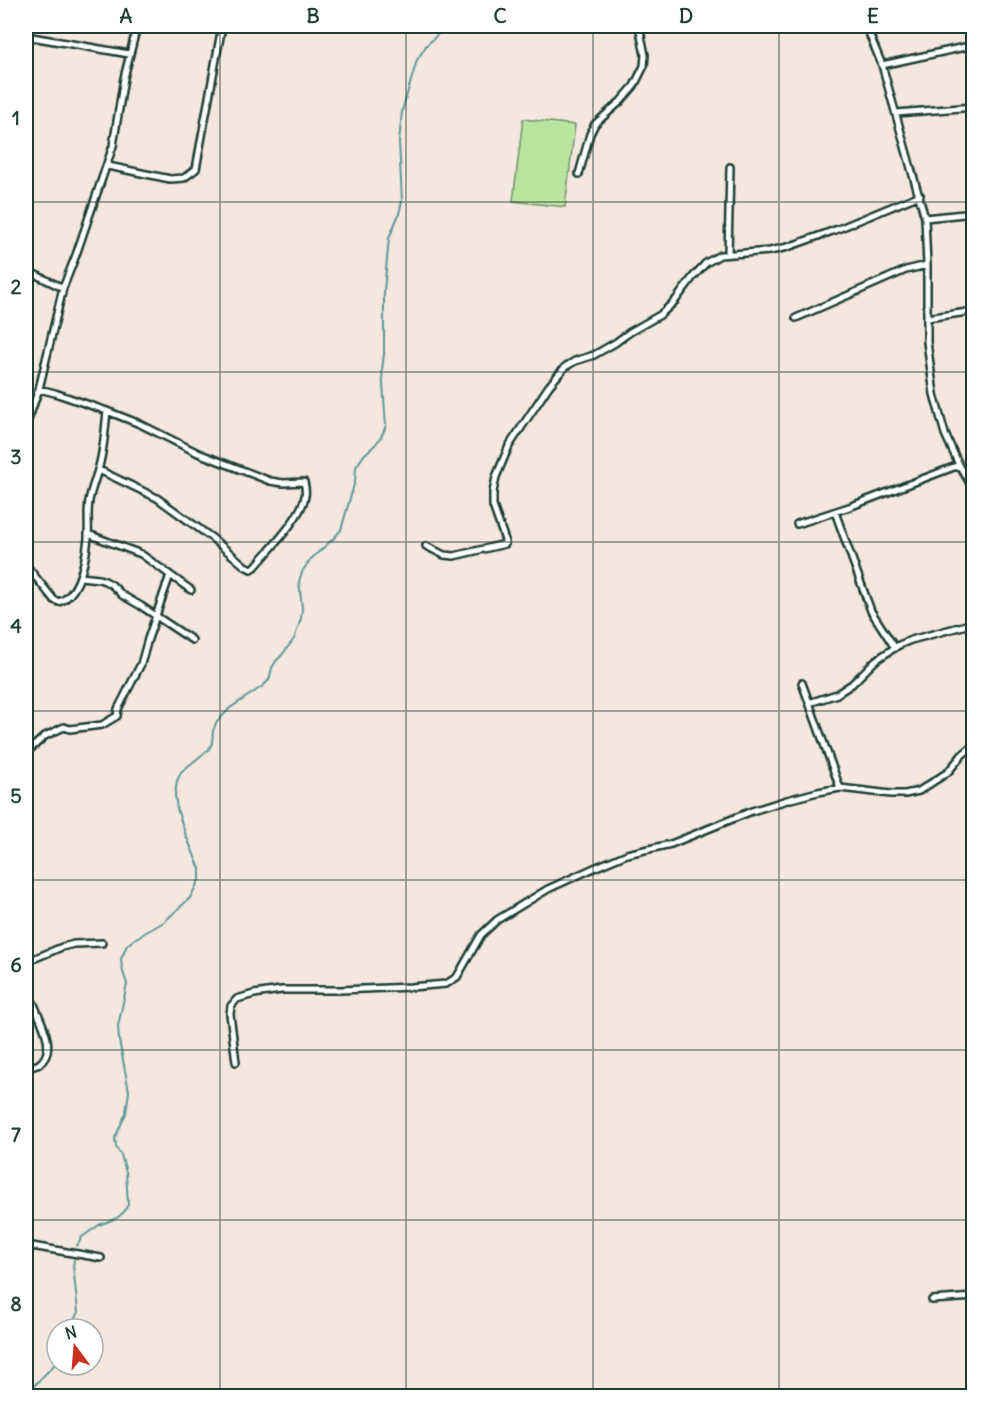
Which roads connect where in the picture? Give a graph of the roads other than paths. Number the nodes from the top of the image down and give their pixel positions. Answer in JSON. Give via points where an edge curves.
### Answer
{"nodes":[{"id":1,"x":138,"y":26,"type":"edge"},
{"id":2,"x":222,"y":26,"type":"edge"},
{"id":3,"x":639,"y":26,"type":"edge"},
{"id":4,"x":876,"y":26,"type":"edge"},
{"id":5,"x":866,"y":27,"type":"edge"},
{"id":6,"x":26,"y":36,"type":"edge"},
{"id":7,"x":974,"y":45,"type":"edge"},
{"id":8,"x":129,"y":54,"type":"junction"},
{"id":9,"x":882,"y":65,"type":"junction"},
{"id":10,"x":974,"y":107,"type":"edge"},
{"id":11,"x":896,"y":113,"type":"junction"},
{"id":12,"x":108,"y":166,"type":"junction"},
{"id":13,"x":730,"y":167,"type":"dead end"},
{"id":14,"x":579,"y":174,"type":"dead end"},
{"id":15,"x":920,"y":195,"type":"junction"},
{"id":16,"x":974,"y":213,"type":"edge"},
{"id":17,"x":925,"y":218,"type":"junction"},
{"id":18,"x":728,"y":254,"type":"junction"},
{"id":19,"x":927,"y":265,"type":"junction"},
{"id":20,"x":26,"y":270,"type":"edge"},
{"id":21,"x":63,"y":288,"type":"junction"},
{"id":22,"x":974,"y":311,"type":"edge"},
{"id":23,"x":796,"y":318,"type":"dead end"},
{"id":24,"x":927,"y":318,"type":"junction"},
{"id":25,"x":39,"y":389,"type":"junction"},
{"id":26,"x":108,"y":411,"type":"junction"},
{"id":27,"x":27,"y":417,"type":"edge"},
{"id":28,"x":26,"y":426,"type":"edge"},
{"id":29,"x":959,"y":465,"type":"junction"},
{"id":30,"x":99,"y":470,"type":"junction"},
{"id":31,"x":974,"y":490,"type":"edge"},
{"id":32,"x":835,"y":512,"type":"junction"},
{"id":33,"x":797,"y":524,"type":"dead end"},
{"id":34,"x":88,"y":534,"type":"junction"},
{"id":35,"x":426,"y":546,"type":"dead end"},
{"id":36,"x":26,"y":565,"type":"edge"},
{"id":37,"x":170,"y":575,"type":"junction"},
{"id":38,"x":80,"y":577,"type":"junction"},
{"id":39,"x":191,"y":590,"type":"dead end"},
{"id":40,"x":156,"y":617,"type":"junction"},
{"id":41,"x":974,"y":623,"type":"edge"},
{"id":42,"x":192,"y":640,"type":"dead end"},
{"id":43,"x":895,"y":648,"type":"junction"},
{"id":44,"x":802,"y":683,"type":"dead end"},
{"id":45,"x":809,"y":703,"type":"junction"},
{"id":46,"x":974,"y":745,"type":"edge"},
{"id":47,"x":26,"y":753,"type":"edge"},
{"id":48,"x":840,"y":788,"type":"junction"},
{"id":49,"x":102,"y":943,"type":"dead end"},
{"id":50,"x":26,"y":954,"type":"edge"},
{"id":51,"x":28,"y":962,"type":"edge"},
{"id":52,"x":33,"y":1002,"type":"dead end"},
{"id":53,"x":236,"y":1062,"type":"dead end"},
{"id":54,"x":26,"y":1068,"type":"edge"},
{"id":55,"x":26,"y":1245,"type":"edge"},
{"id":56,"x":101,"y":1258,"type":"dead end"},
{"id":57,"x":974,"y":1297,"type":"edge"},
{"id":58,"x":932,"y":1300,"type":"dead end"}],
"edges":[{"from":1,"to":8,"type":"street"},
{"from":2,"to":12,"type":"street","via":[[196,169],[184,178],[170,179]]},
{"from":3,"to":14,"type":"street","via":[[644,66],[634,86],[595,124]]},
{"from":4,"to":5,"type":"street"},
{"from":5,"to":9,"type":"street"},
{"from":6,"to":8,"type":"street"},
{"from":7,"to":9,"type":"street"},
{"from":8,"to":12,"type":"street"},
{"from":9,"to":11,"type":"street"},
{"from":10,"to":11,"type":"street"},
{"from":11,"to":15,"type":"street"},
{"from":12,"to":21,"type":"street"},
{"from":13,"to":18,"type":"street"},
{"from":15,"to":17,"type":"street"},
{"from":15,"to":18,"type":"street","via":[[788,247]]},
{"from":16,"to":17,"type":"street"},
{"from":17,"to":19,"type":"street"},
{"from":18,"to":35,"type":"street","via":[[706,263],[660,315],[594,355],[565,367],[549,386],[509,446],[496,477],[494,506],[505,544],[454,556]]},
{"from":19,"to":23,"type":"street","via":[[906,270]]},
{"from":19,"to":24,"type":"street"},
{"from":20,"to":21,"type":"street"},
{"from":21,"to":25,"type":"street"},
{"from":22,"to":24,"type":"street"},
{"from":24,"to":29,"type":"street","via":[[934,394]]},
{"from":25,"to":26,"type":"street"},
{"from":25,"to":27,"type":"street"},
{"from":26,"to":30,"type":"street"},
{"from":26,"to":30,"type":"street","via":[[270,481],[304,482],[305,496],[288,529],[251,568],[157,498]]},
{"from":27,"to":28,"type":"street"},
{"from":29,"to":31,"type":"street"},
{"from":29,"to":32,"type":"street"},
{"from":30,"to":34,"type":"street","via":[[89,502]]},
{"from":32,"to":33,"type":"street"},
{"from":32,"to":43,"type":"street","via":[[871,611]]},
{"from":34,"to":37,"type":"street","via":[[141,554]]},
{"from":34,"to":38,"type":"street"},
{"from":36,"to":38,"type":"street","via":[[59,602],[72,592]]},
{"from":37,"to":39,"type":"street"},
{"from":37,"to":40,"type":"street"},
{"from":38,"to":40,"type":"street","via":[[105,581]]},
{"from":40,"to":42,"type":"street"},
{"from":40,"to":47,"type":"street","via":[[141,664],[117,716],[102,726],[54,731]]},
{"from":41,"to":43,"type":"street"},
{"from":43,"to":45,"type":"street","via":[[852,684]]},
{"from":44,"to":45,"type":"street"},
{"from":45,"to":48,"type":"street"},
{"from":46,"to":48,"type":"street","via":[[948,772],[919,791],[891,794]]},
{"from":48,"to":53,"type":"street","via":[[787,800],[671,844],[627,854],[548,889],[497,920],[482,935],[457,977],[446,984],[281,990],[237,999],[230,1014]]},
{"from":49,"to":51,"type":"street","via":[[62,947]]},
{"from":50,"to":51,"type":"street"},
{"from":52,"to":54,"type":"street","via":[[49,1046],[39,1064]]},
{"from":55,"to":56,"type":"street"},
{"from":57,"to":58,"type":"street"}]}
